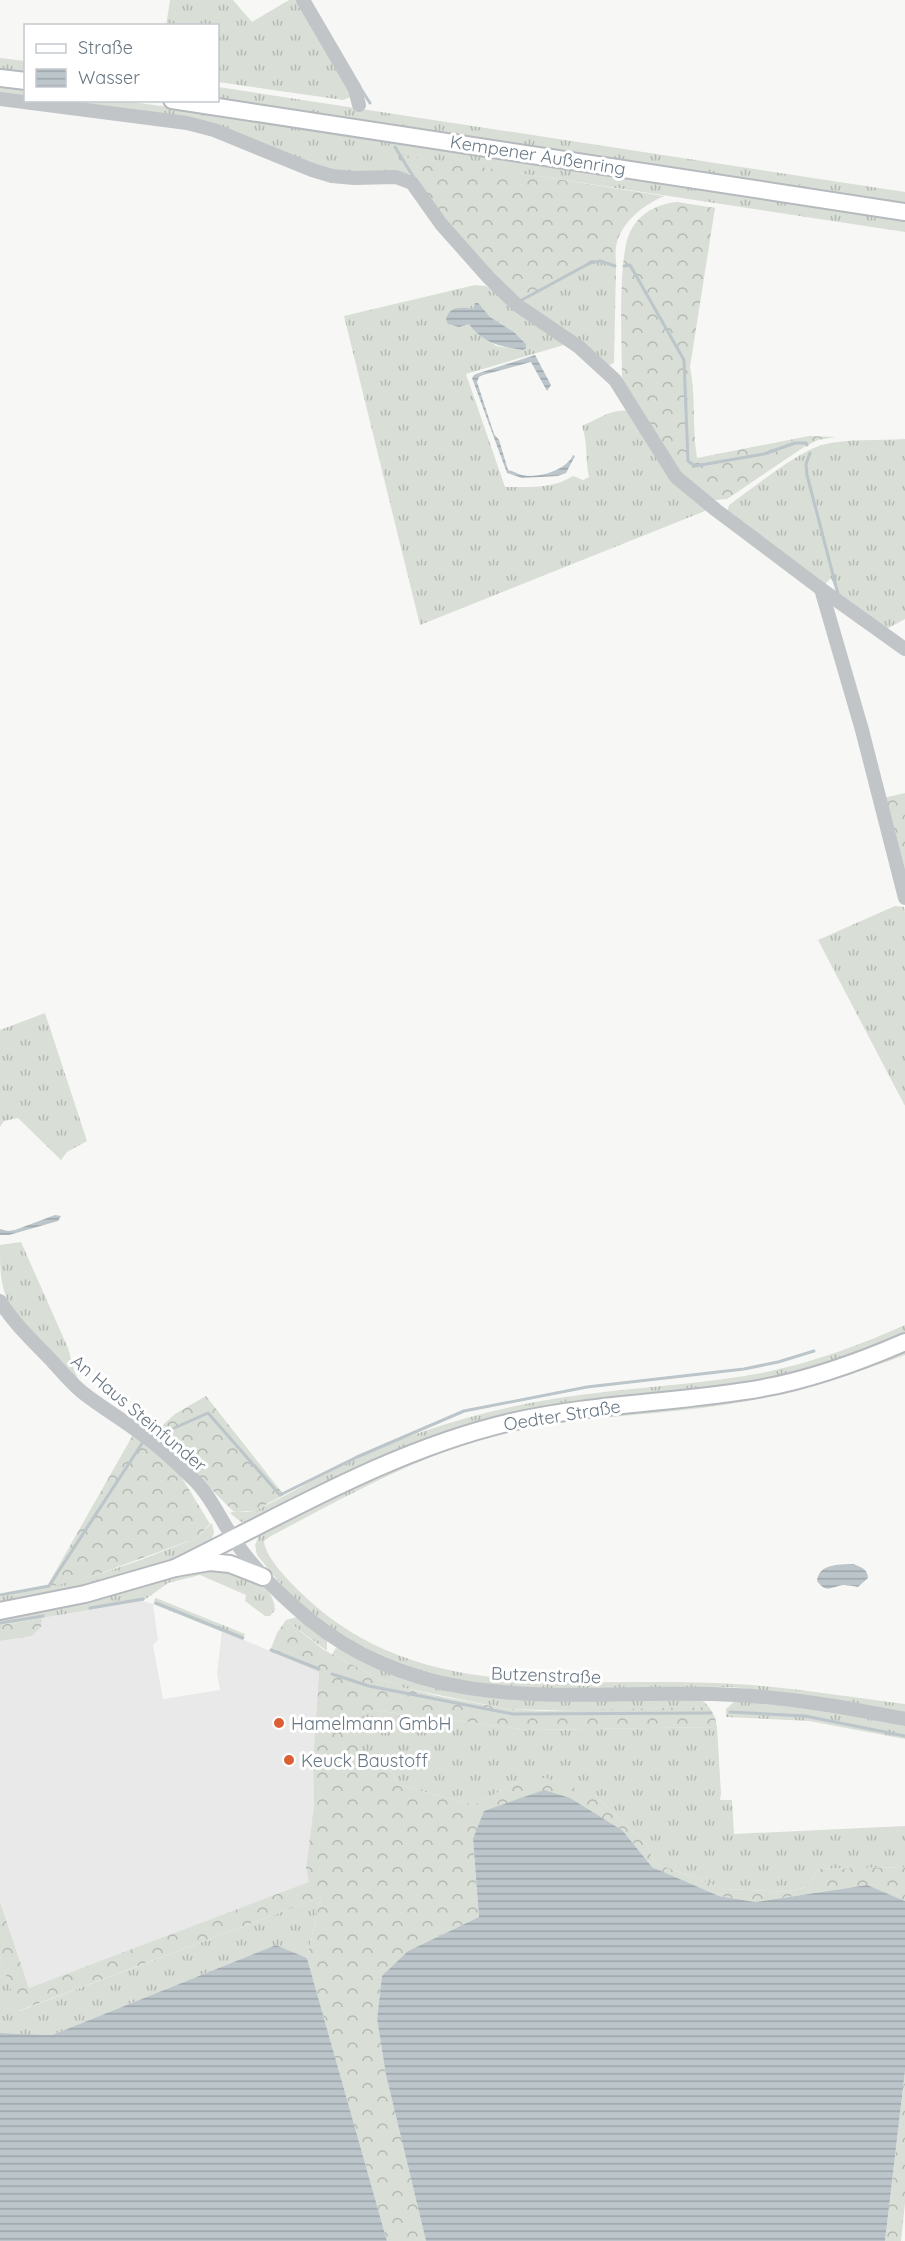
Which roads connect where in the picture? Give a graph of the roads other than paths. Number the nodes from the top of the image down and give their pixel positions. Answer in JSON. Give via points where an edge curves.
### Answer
{"nodes":[{"id":1,"x":303,"y":0,"type":"edge"},
{"id":2,"x":0,"y":78,"type":"edge"},
{"id":3,"x":24,"y":81,"type":"edge"},
{"id":4,"x":0,"y":99,"type":"edge"},
{"id":5,"x":185,"y":102,"type":"edge"},
{"id":6,"x":359,"y":105,"type":"dead end"},
{"id":7,"x":905,"y":212,"type":"edge"},
{"id":8,"x":821,"y":590,"type":"junction"},
{"id":9,"x":905,"y":649,"type":"edge"},
{"id":10,"x":905,"y":898,"type":"edge"},
{"id":11,"x":0,"y":1301,"type":"edge"},
{"id":12,"x":905,"y":1342,"type":"edge"},
{"id":13,"x":231,"y":1534,"type":"junction"},
{"id":14,"x":175,"y":1568,"type":"junction"},
{"id":15,"x":263,"y":1577,"type":"junction"},
{"id":16,"x":0,"y":1611,"type":"edge"},
{"id":17,"x":905,"y":1719,"type":"edge"}],
"edges":[{"from":1,"to":6,"type":"street","via":[[355,89]]},
{"from":2,"to":3,"type":"main road"},
{"from":4,"to":8,"type":"street","via":[[187,123],[333,176],[396,177],[412,183],[441,224],[489,279],[517,305],[579,347],[615,380],[676,477]]},
{"from":5,"to":7,"type":"main road","name":"Kempener Außenring"},
{"from":8,"to":9,"type":"street"},
{"from":8,"to":10,"type":"street"},
{"from":11,"to":13,"type":"street","name":"An Haus Steinfunder","via":[[80,1390],[146,1437],[194,1479]]},
{"from":12,"to":13,"type":"main road","name":"Oedter Straße","via":[[843,1367],[781,1384],[544,1415],[480,1430],[419,1450]]},
{"from":13,"to":14,"type":"main road","name":"Oedter Straße"},
{"from":13,"to":15,"type":"street","name":"Butzenstraße"},
{"from":14,"to":15,"type":"main road","via":[[210,1562],[230,1564]]},
{"from":14,"to":16,"type":"main road","via":[[85,1594]]},
{"from":15,"to":17,"type":"street","name":"Butzenstraße","via":[[337,1639],[378,1661],[429,1680],[510,1694],[737,1695],[798,1700]]}]}
